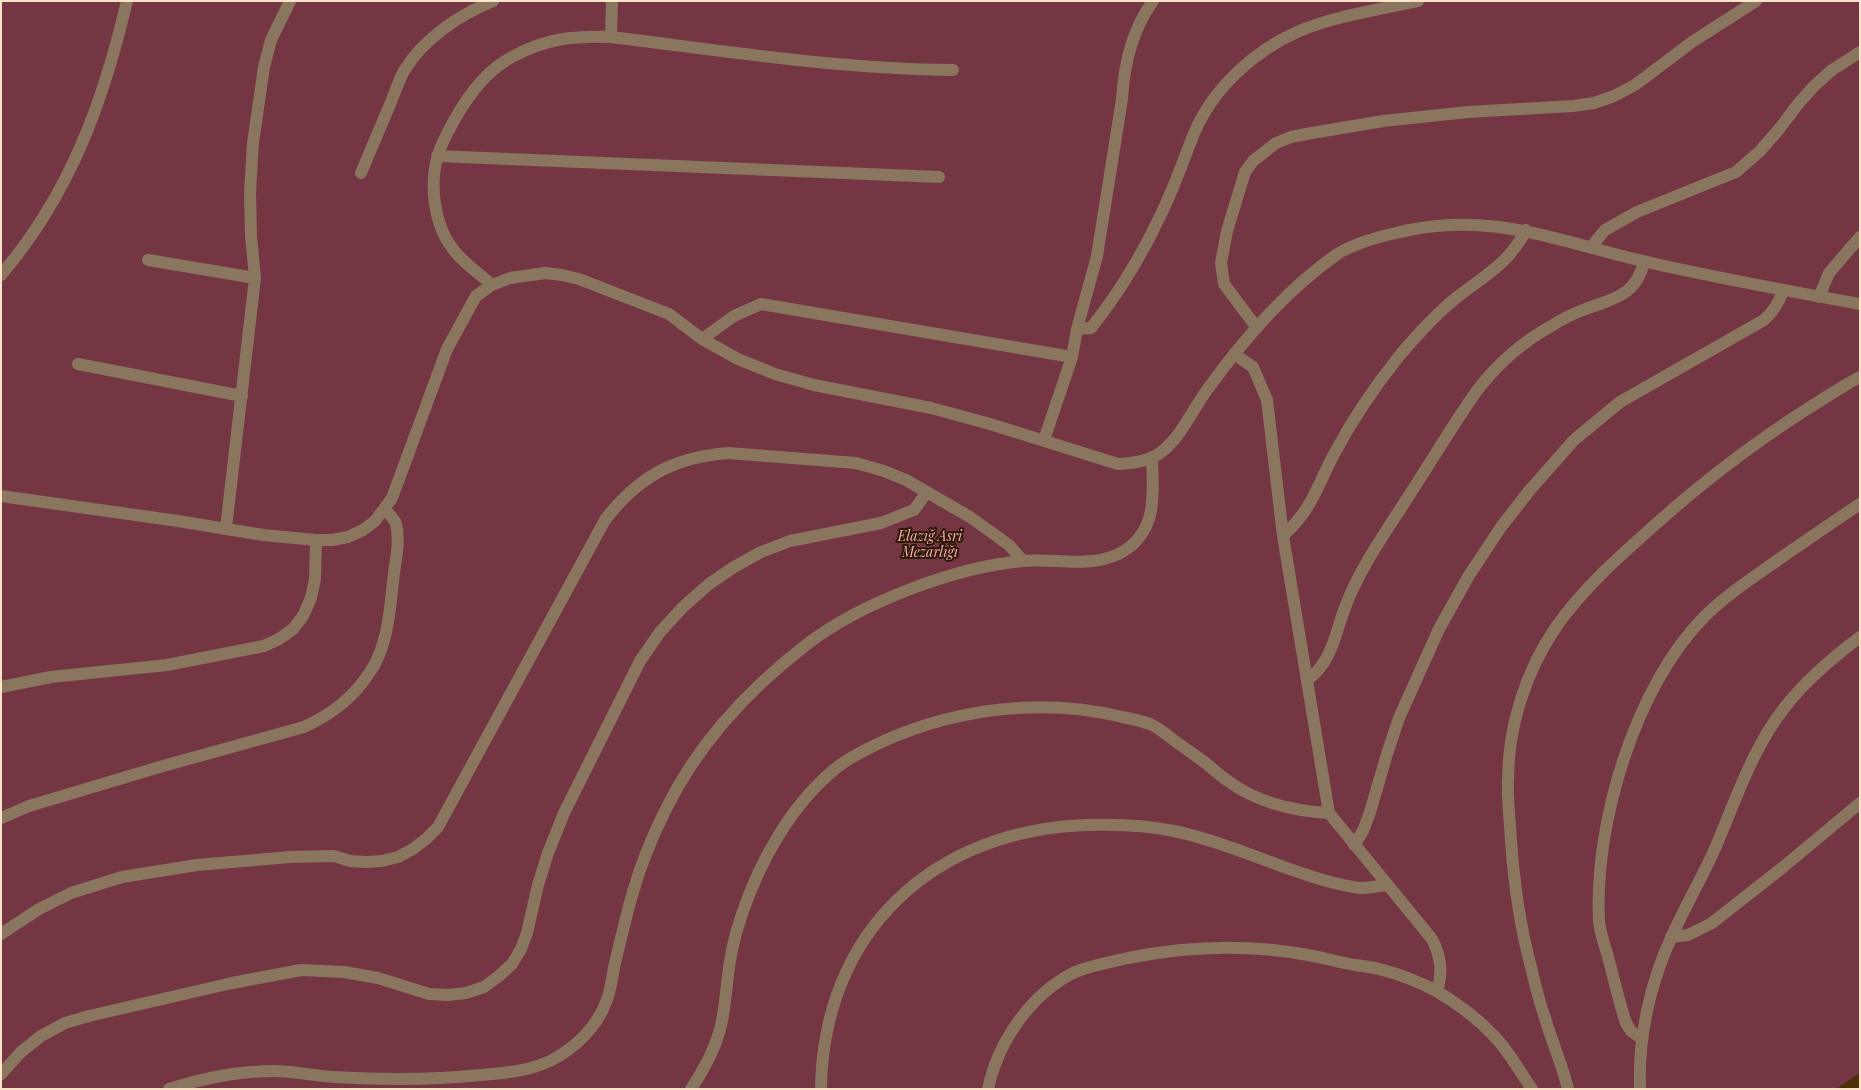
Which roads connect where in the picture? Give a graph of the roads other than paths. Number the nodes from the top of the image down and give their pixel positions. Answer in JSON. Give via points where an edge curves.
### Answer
{"nodes":[{"id":1,"x":127,"y":1,"type":"edge"},
{"id":2,"x":290,"y":1,"type":"edge"},
{"id":3,"x":493,"y":1,"type":"edge"},
{"id":4,"x":612,"y":1,"type":"edge"},
{"id":5,"x":1153,"y":1,"type":"edge"},
{"id":6,"x":1418,"y":1,"type":"edge"},
{"id":7,"x":1756,"y":1,"type":"edge"},
{"id":8,"x":611,"y":37,"type":"junction"},
{"id":9,"x":1860,"y":52,"type":"edge"},
{"id":10,"x":953,"y":70,"type":"dead end"},
{"id":11,"x":437,"y":156,"type":"junction"},
{"id":12,"x":361,"y":173,"type":"dead end"},
{"id":13,"x":939,"y":177,"type":"dead end"},
{"id":14,"x":1526,"y":230,"type":"junction"},
{"id":15,"x":1860,"y":237,"type":"edge"},
{"id":16,"x":1591,"y":247,"type":"junction"},
{"id":17,"x":148,"y":260,"type":"dead end"},
{"id":18,"x":1644,"y":261,"type":"junction"},
{"id":19,"x":1,"y":275,"type":"edge"},
{"id":20,"x":255,"y":278,"type":"junction"},
{"id":21,"x":492,"y":285,"type":"junction"},
{"id":22,"x":1783,"y":290,"type":"junction"},
{"id":23,"x":1819,"y":297,"type":"junction"},
{"id":24,"x":1860,"y":304,"type":"edge"},
{"id":25,"x":1257,"y":328,"type":"junction"},
{"id":26,"x":1077,"y":329,"type":"junction"},
{"id":27,"x":702,"y":339,"type":"junction"},
{"id":28,"x":1234,"y":354,"type":"junction"},
{"id":29,"x":1072,"y":357,"type":"junction"},
{"id":30,"x":78,"y":364,"type":"dead end"},
{"id":31,"x":1860,"y":377,"type":"edge"},
{"id":32,"x":242,"y":396,"type":"junction"},
{"id":33,"x":1044,"y":440,"type":"junction"},
{"id":34,"x":1152,"y":458,"type":"junction"},
{"id":35,"x":927,"y":492,"type":"junction"},
{"id":36,"x":1,"y":496,"type":"edge"},
{"id":37,"x":1860,"y":504,"type":"edge"},
{"id":38,"x":384,"y":510,"type":"junction"},
{"id":39,"x":226,"y":528,"type":"junction"},
{"id":40,"x":1283,"y":536,"type":"junction"},
{"id":41,"x":316,"y":540,"type":"junction"},
{"id":42,"x":1023,"y":561,"type":"junction"},
{"id":43,"x":1860,"y":638,"type":"edge"},
{"id":44,"x":1307,"y":680,"type":"junction"},
{"id":45,"x":1,"y":687,"type":"edge"},
{"id":46,"x":1860,"y":803,"type":"edge"},
{"id":47,"x":1329,"y":813,"type":"junction"},
{"id":48,"x":1,"y":818,"type":"edge"},
{"id":49,"x":1354,"y":845,"type":"junction"},
{"id":50,"x":1387,"y":885,"type":"junction"},
{"id":51,"x":1,"y":934,"type":"edge"},
{"id":52,"x":1671,"y":938,"type":"junction"},
{"id":53,"x":1437,"y":992,"type":"junction"},
{"id":54,"x":1642,"y":1039,"type":"junction"},
{"id":55,"x":1,"y":1074,"type":"edge"},
{"id":56,"x":169,"y":1089,"type":"edge"},
{"id":57,"x":691,"y":1089,"type":"edge"},
{"id":58,"x":821,"y":1089,"type":"edge"},
{"id":59,"x":988,"y":1089,"type":"edge"},
{"id":60,"x":1532,"y":1089,"type":"edge"},
{"id":61,"x":1568,"y":1089,"type":"edge"},
{"id":62,"x":1640,"y":1089,"type":"edge"}],
"edges":[{"from":1,"to":19,"type":"lane","via":[[100,98],[68,175],[44,218]]},
{"from":2,"to":20,"type":"lane","via":[[271,40],[254,134],[250,193]]},
{"from":3,"to":12,"type":"lane","via":[[443,30],[404,71]]},
{"from":4,"to":8,"type":"lane"},
{"from":5,"to":26,"type":"lane","via":[[1138,28],[1125,66],[1098,256]]},
{"from":6,"to":26,"type":"lane","via":[[1320,24],[1296,33],[1253,59],[1230,80],[1196,130],[1162,212],[1109,306],[1091,328]]},
{"from":7,"to":25,"type":"lane","via":[[1692,42],[1635,85],[1594,103],[1383,121],[1290,137],[1276,143],[1253,161],[1245,172],[1221,263],[1224,284]]},
{"from":8,"to":10,"type":"lane","via":[[848,66]]},
{"from":8,"to":11,"type":"lane","via":[[556,39],[532,46],[510,58],[478,84],[465,101]]},
{"from":9,"to":16,"type":"lane","via":[[1814,86],[1760,151],[1736,172],[1637,212],[1605,230]]},
{"from":11,"to":13,"type":"lane"},
{"from":11,"to":21,"type":"lane","via":[[434,197],[444,233],[453,250]]},
{"from":14,"to":16,"type":"lane"},
{"from":14,"to":25,"type":"lane","via":[[1460,224],[1426,227],[1366,242],[1338,254],[1301,284]]},
{"from":14,"to":40,"type":"lane","via":[[1502,265],[1448,305],[1384,376],[1354,419],[1315,497],[1298,522]]},
{"from":15,"to":23,"type":"lane","via":[[1829,273]]},
{"from":16,"to":18,"type":"lane"},
{"from":17,"to":20,"type":"lane"},
{"from":18,"to":22,"type":"lane"},
{"from":18,"to":44,"type":"lane","via":[[1639,278],[1626,292],[1552,325],[1518,349],[1478,390],[1360,573],[1326,662]]},
{"from":20,"to":32,"type":"lane"},
{"from":21,"to":27,"type":"lane","via":[[527,275],[562,275],[669,314]]},
{"from":21,"to":38,"type":"lane","via":[[476,296],[447,349],[392,498]]},
{"from":22,"to":23,"type":"lane"},
{"from":22,"to":49,"type":"lane","via":[[1773,312],[1764,320],[1620,402],[1574,440],[1529,491],[1468,577],[1439,629],[1399,718],[1370,812]]},
{"from":23,"to":24,"type":"lane"},
{"from":25,"to":28,"type":"lane"},
{"from":26,"to":29,"type":"lane"},
{"from":27,"to":29,"type":"lane","via":[[734,316],[761,304]]},
{"from":27,"to":33,"type":"lane","via":[[775,374],[931,408]]},
{"from":28,"to":34,"type":"lane","via":[[1174,440]]},
{"from":28,"to":40,"type":"lane","via":[[1253,367],[1267,400]]},
{"from":29,"to":33,"type":"lane"},
{"from":30,"to":32,"type":"lane"},
{"from":31,"to":61,"type":"lane","via":[[1779,427],[1732,461],[1629,548],[1561,621],[1528,680],[1517,713],[1510,754],[1508,780],[1513,862],[1530,964]]},
{"from":32,"to":39,"type":"lane"},
{"from":33,"to":34,"type":"lane","via":[[1118,464]]},
{"from":34,"to":42,"type":"lane","via":[[1152,513],[1146,528],[1127,550],[1102,561]]},
{"from":35,"to":42,"type":"lane","via":[[1008,544]]},
{"from":35,"to":51,"type":"lane","via":[[899,477],[856,464],[728,454],[708,455],[669,466],[633,488],[605,520],[438,827],[413,850],[382,861],[358,862],[334,856],[281,857],[197,865],[122,877],[71,893]]},
{"from":35,"to":55,"type":"lane","via":[[914,510],[880,523],[790,541],[734,566],[683,607],[660,632],[640,661],[564,814],[543,869],[521,949],[512,964],[484,987],[466,993],[429,994],[378,978],[302,970],[232,982],[65,1023],[41,1036]]},
{"from":36,"to":39,"type":"lane"},
{"from":37,"to":54,"type":"lane","via":[[1734,590],[1704,618],[1666,665],[1628,746],[1617,779],[1602,849],[1600,923],[1626,1023]]},
{"from":38,"to":41,"type":"lane","via":[[363,530],[348,537]]},
{"from":38,"to":48,"type":"lane","via":[[396,522],[398,536],[388,624],[372,671],[342,706],[304,727],[163,766]]},
{"from":39,"to":41,"type":"lane"},
{"from":40,"to":44,"type":"lane"},
{"from":41,"to":45,"type":"lane","via":[[311,598],[293,629],[279,639],[256,648],[167,665],[51,677]]},
{"from":42,"to":56,"type":"lane","via":[[958,574],[879,602],[810,642],[753,691],[703,748],[666,808],[634,888],[607,1002],[584,1035],[553,1059],[517,1072],[440,1079],[383,1080],[276,1071],[240,1072]]},
{"from":43,"to":52,"type":"lane","via":[[1805,684],[1766,733]]},
{"from":44,"to":47,"type":"lane"},
{"from":46,"to":52,"type":"lane","via":[[1712,923],[1688,935]]},
{"from":47,"to":49,"type":"lane"},
{"from":47,"to":57,"type":"lane","via":[[1304,812],[1252,796],[1152,725],[1090,710],[1016,708],[979,712],[905,732],[836,768],[789,821],[770,852],[753,884],[732,949],[720,1032],[711,1056]]},
{"from":49,"to":50,"type":"lane"},
{"from":50,"to":53,"type":"lane","via":[[1432,939],[1438,951],[1442,965]]},
{"from":50,"to":58,"type":"lane","via":[[1362,888],[1319,879],[1206,839],[1138,826],[1068,826],[1032,830],[998,840],[964,853],[932,871],[879,920],[848,968],[833,1003],[826,1032]]},
{"from":52,"to":54,"type":"lane","via":[[1654,986]]},
{"from":53,"to":59,"type":"lane","via":[[1377,968],[1274,950],[1201,948],[1115,961],[1074,973],[1029,1008],[1000,1052]]},
{"from":53,"to":60,"type":"lane","via":[[1494,1035]]},
{"from":54,"to":62,"type":"lane"}]}
